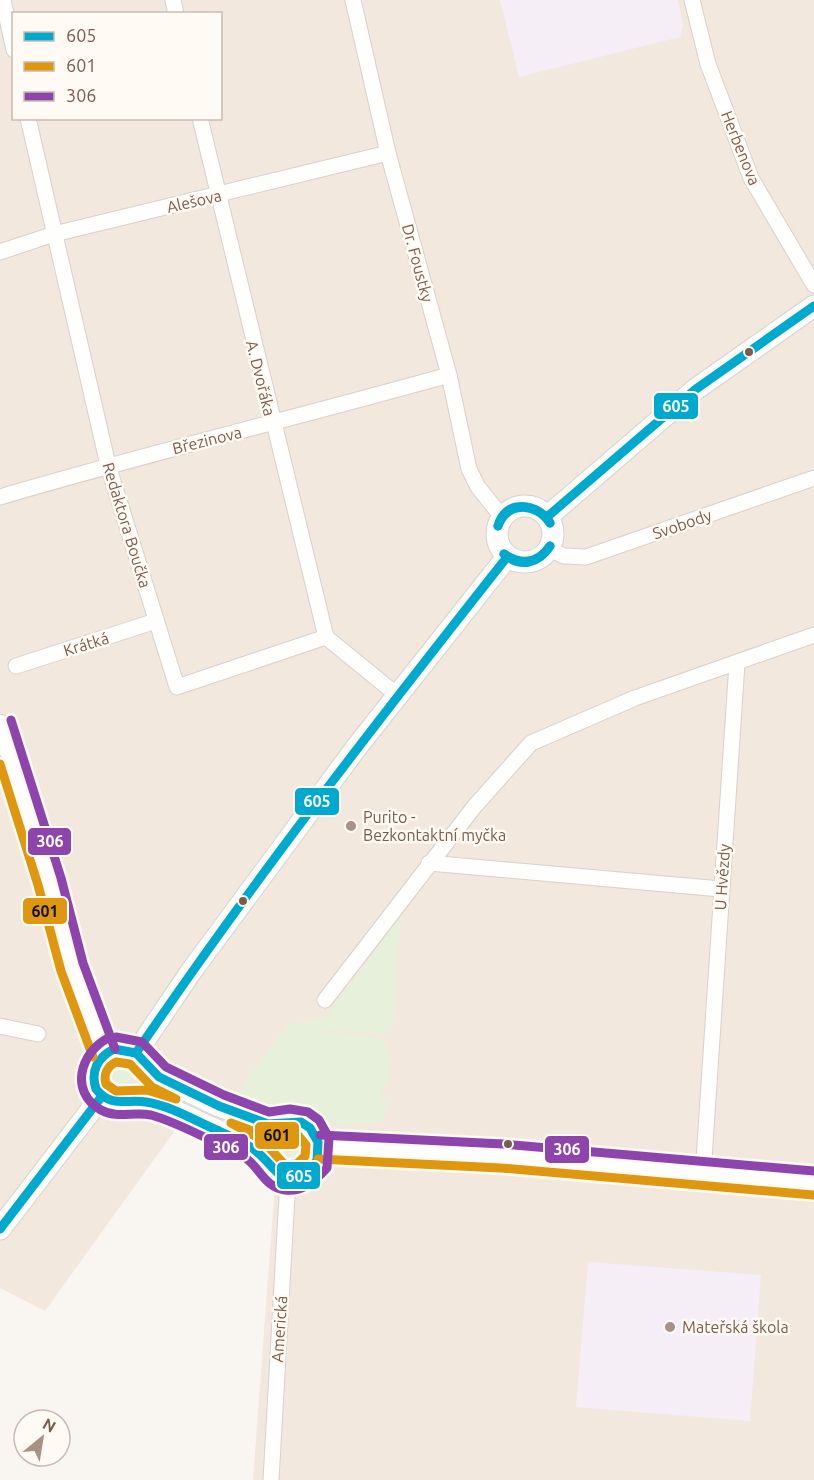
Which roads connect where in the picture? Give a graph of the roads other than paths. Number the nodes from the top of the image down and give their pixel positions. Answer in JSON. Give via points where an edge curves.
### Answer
{"nodes":[{"id":1,"x":3,"y":0,"type":"edge"},
{"id":2,"x":353,"y":0,"type":"edge"},
{"id":3,"x":692,"y":0,"type":"edge"},
{"id":4,"x":12,"y":41,"type":"edge"},
{"id":5,"x":28,"y":120,"type":"edge"},
{"id":6,"x":200,"y":120,"type":"edge"},
{"id":7,"x":388,"y":153,"type":"junction"},
{"id":8,"x":217,"y":196,"type":"junction"},
{"id":9,"x":54,"y":234,"type":"junction"},
{"id":10,"x":0,"y":252,"type":"edge"},
{"id":11,"x":814,"y":285,"type":"edge"},
{"id":12,"x":814,"y":306,"type":"edge"},
{"id":13,"x":449,"y":375,"type":"junction"},
{"id":14,"x":272,"y":424,"type":"junction"},
{"id":15,"x":108,"y":465,"type":"junction"},
{"id":16,"x":814,"y":478,"type":"edge"},
{"id":17,"x":0,"y":497,"type":"edge"},
{"id":18,"x":502,"y":517,"type":"junction"},
{"id":19,"x":547,"y":517,"type":"junction"},
{"id":20,"x":549,"y":549,"type":"junction"},
{"id":21,"x":507,"y":556,"type":"junction"},
{"id":22,"x":156,"y":621,"type":"junction"},
{"id":23,"x":814,"y":635,"type":"edge"},
{"id":24,"x":326,"y":637,"type":"junction"},
{"id":25,"x":736,"y":663,"type":"junction"},
{"id":26,"x":16,"y":666,"type":"dead end"},
{"id":27,"x":397,"y":695,"type":"junction"},
{"id":28,"x":0,"y":724,"type":"edge"},
{"id":29,"x":429,"y":863,"type":"junction"},
{"id":30,"x":721,"y":889,"type":"junction"},
{"id":31,"x":325,"y":1000,"type":"dead end"},
{"id":32,"x":0,"y":1026,"type":"edge"},
{"id":33,"x":38,"y":1034,"type":"dead end"},
{"id":34,"x":104,"y":1053,"type":"junction"},
{"id":35,"x":136,"y":1053,"type":"junction"},
{"id":36,"x":102,"y":1096,"type":"junction"},
{"id":37,"x":319,"y":1147,"type":"junction"},
{"id":38,"x":703,"y":1174,"type":"junction"},
{"id":39,"x":288,"y":1178,"type":"junction"},
{"id":40,"x":814,"y":1183,"type":"edge"},
{"id":41,"x":3,"y":1218,"type":"edge"},
{"id":42,"x":271,"y":1480,"type":"edge"}],
"edges":[{"from":1,"to":4,"type":"street"},
{"from":2,"to":7,"type":"street","name":"Dr. Foustky"},
{"from":3,"to":11,"type":"street","name":"Herbenova","via":[[708,64],[751,178]]},
{"from":5,"to":9,"type":"street","name":"Redaktora Boučka"},
{"from":6,"to":8,"type":"street","name":"A. Dvořáka"},
{"from":7,"to":8,"type":"street","name":"Alešova"},
{"from":7,"to":13,"type":"street","name":"Dr. Foustky"},
{"from":8,"to":9,"type":"street","name":"Alešova"},
{"from":8,"to":14,"type":"street","name":"A. Dvořáka"},
{"from":9,"to":10,"type":"street","name":"Alešova"},
{"from":9,"to":15,"type":"street","name":"Redaktora Boučka"},
{"from":12,"to":19,"type":"main road","via":[[696,389]]},
{"from":13,"to":14,"type":"street","name":"Březinova"},
{"from":13,"to":18,"type":"street","name":"Dr. Foustky","via":[[469,469]]},
{"from":14,"to":15,"type":"street","name":"Březinova"},
{"from":14,"to":24,"type":"street","name":"A. Dvořáka"},
{"from":15,"to":17,"type":"street","name":"Březinova"},
{"from":15,"to":22,"type":"street","name":"Redaktora Boučka"},
{"from":16,"to":20,"type":"street","name":"Svobody","via":[[586,557],[564,556]]},
{"from":18,"to":19,"type":"main road","via":[[511,509],[529,506]]},
{"from":18,"to":21,"type":"main road","via":[[497,541]]},
{"from":19,"to":20,"type":"main road","via":[[553,531]]},
{"from":20,"to":21,"type":"main road","via":[[534,561],[515,561]]},
{"from":21,"to":27,"type":"main road"},
{"from":22,"to":24,"type":"street","name":"Redaktora Boučka","via":[[177,687]]},
{"from":22,"to":26,"type":"street","name":"Krátká"},
{"from":23,"to":25,"type":"street"},
{"from":24,"to":27,"type":"street"},
{"from":25,"to":29,"type":"street","via":[[617,704],[531,743]]},
{"from":25,"to":30,"type":"street","name":"U Hvězdy"},
{"from":27,"to":35,"type":"main road","via":[[204,954]]},
{"from":28,"to":34,"type":"street","via":[[50,882],[72,967]]},
{"from":29,"to":30,"type":"street"},
{"from":29,"to":31,"type":"street"},
{"from":30,"to":38,"type":"street","name":"U Hvězdy"},
{"from":32,"to":33,"type":"street"},
{"from":34,"to":35,"type":"main road","via":[[120,1048]]},
{"from":34,"to":36,"type":"main road","via":[[94,1066],[93,1077]]},
{"from":35,"to":37,"type":"main road","via":[[159,1077],[219,1106],[268,1124],[301,1122],[314,1132]]},
{"from":36,"to":39,"type":"main road","via":[[115,1103],[146,1102],[191,1119],[254,1149],[273,1172]]},
{"from":36,"to":41,"type":"main road"},
{"from":37,"to":38,"type":"street","via":[[502,1156]]},
{"from":37,"to":39,"type":"main road","via":[[311,1170]]},
{"from":38,"to":40,"type":"street"},
{"from":39,"to":42,"type":"street","name":"Americká"}]}
